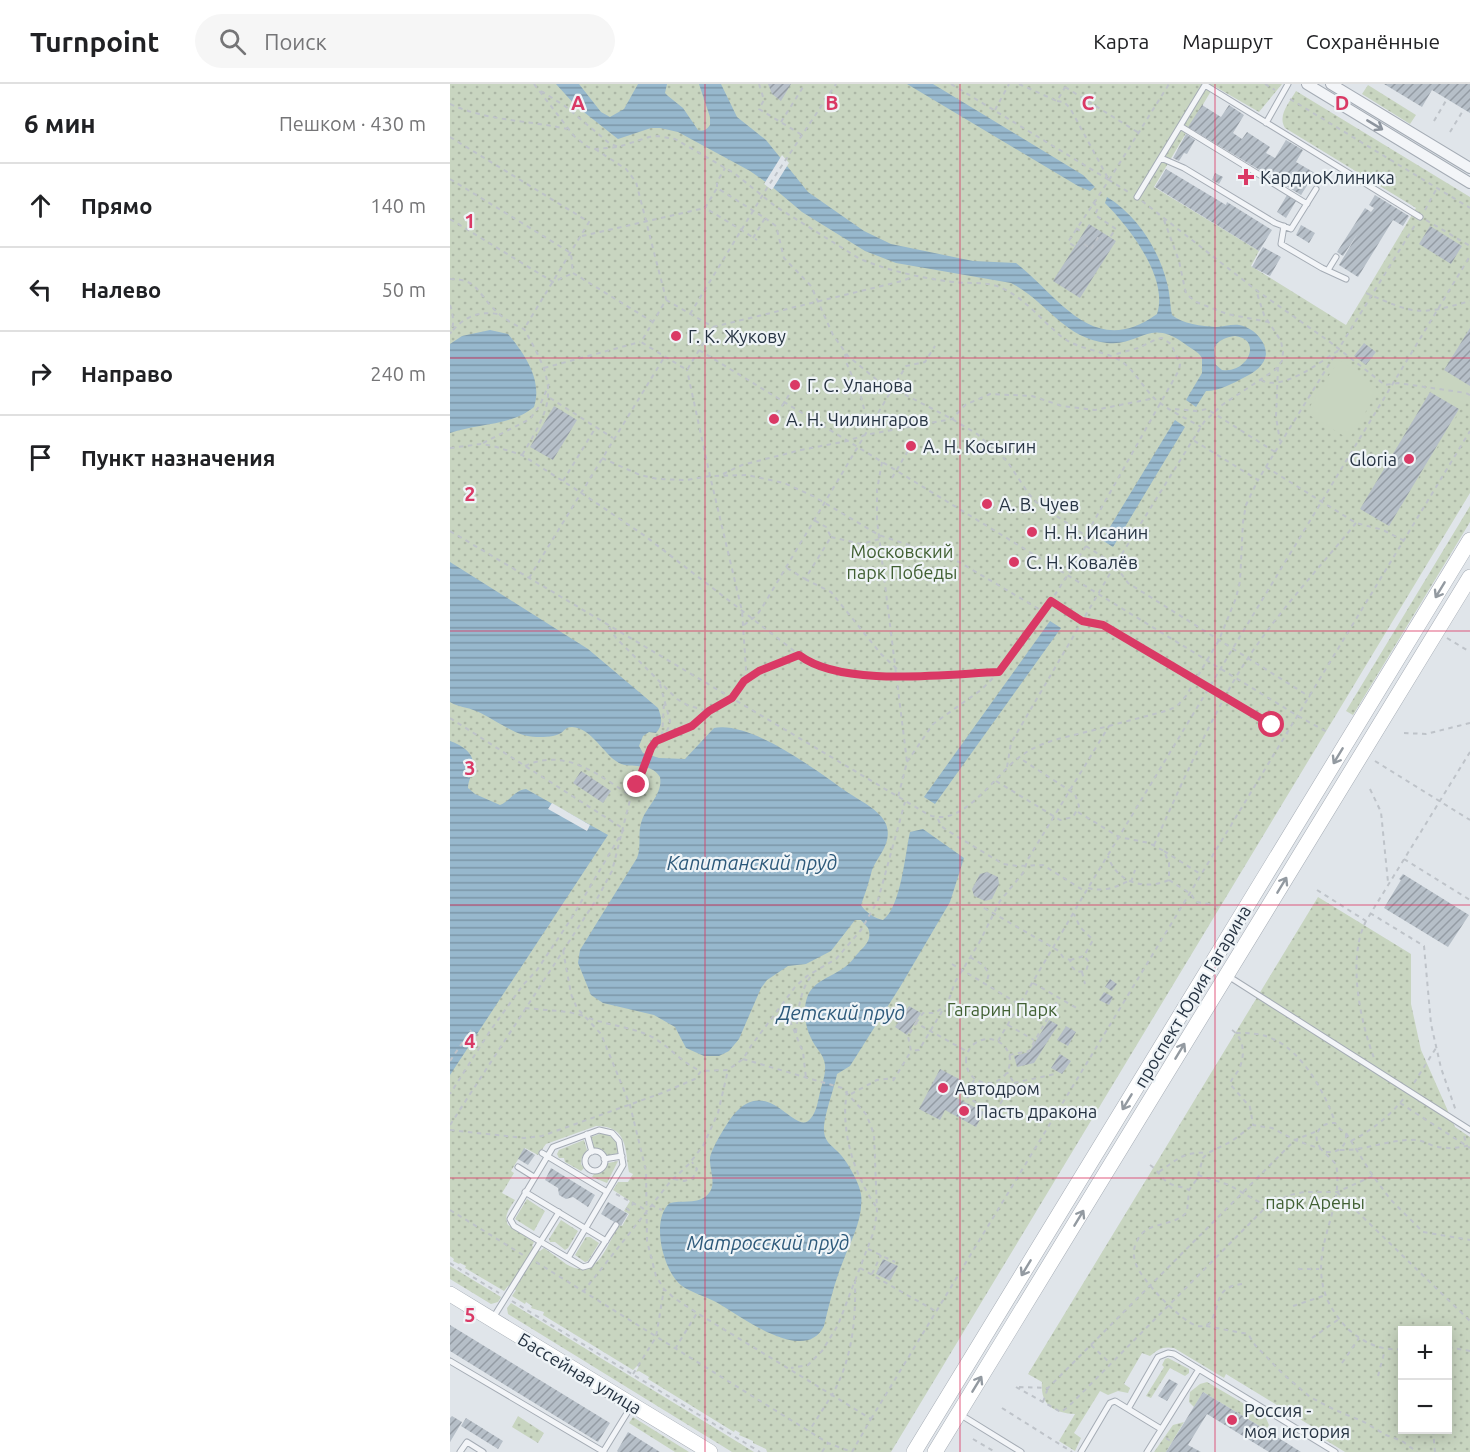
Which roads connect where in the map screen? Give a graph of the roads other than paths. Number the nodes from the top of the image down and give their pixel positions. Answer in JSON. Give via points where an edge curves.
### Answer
{"nodes":[{"id":1,"x":1288,"y":84,"type":"edge"},
{"id":2,"x":1307,"y":84,"type":"edge"},
{"id":3,"x":1331,"y":84,"type":"edge"},
{"id":4,"x":1266,"y":123,"type":"junction"},
{"id":5,"x":1179,"y":126,"type":"junction"},
{"id":6,"x":1161,"y":158,"type":"junction"},
{"id":7,"x":1470,"y":168,"type":"edge"},
{"id":8,"x":1470,"y":183,"type":"edge"},
{"id":9,"x":1316,"y":189,"type":"dead end"},
{"id":10,"x":1137,"y":197,"type":"road end"},
{"id":11,"x":1306,"y":204,"type":"junction"},
{"id":12,"x":1420,"y":217,"type":"road end"},
{"id":13,"x":1284,"y":226,"type":"junction"},
{"id":14,"x":1336,"y":257,"type":"dead end"},
{"id":15,"x":1328,"y":270,"type":"junction"},
{"id":16,"x":1346,"y":279,"type":"dead end"},
{"id":17,"x":1470,"y":540,"type":"edge"},
{"id":18,"x":1470,"y":577,"type":"edge"},
{"id":19,"x":1226,"y":976,"type":"junction"},
{"id":20,"x":1470,"y":1130,"type":"edge"},
{"id":21,"x":587,"y":1134,"type":"junction"},
{"id":22,"x":592,"y":1152,"type":"junction"},
{"id":23,"x":544,"y":1154,"type":"junction"},
{"id":24,"x":622,"y":1155,"type":"junction"},
{"id":25,"x":604,"y":1159,"type":"junction"},
{"id":26,"x":518,"y":1167,"type":"dead end"},
{"id":27,"x":590,"y":1169,"type":"junction"},
{"id":28,"x":534,"y":1177,"type":"junction"},
{"id":29,"x":585,"y":1178,"type":"junction"},
{"id":30,"x":609,"y":1191,"type":"junction"},
{"id":31,"x":525,"y":1192,"type":"junction"},
{"id":32,"x":559,"y":1212,"type":"junction"},
{"id":33,"x":616,"y":1225,"type":"dead end"},
{"id":34,"x":585,"y":1228,"type":"junction"},
{"id":35,"x":606,"y":1241,"type":"junction"},
{"id":36,"x":541,"y":1242,"type":"junction"},
{"id":37,"x":568,"y":1258,"type":"junction"},
{"id":38,"x":450,"y":1294,"type":"edge"},
{"id":39,"x":492,"y":1320,"type":"junction"},
{"id":40,"x":450,"y":1361,"type":"edge"},
{"id":41,"x":1199,"y":1369,"type":"junction"},
{"id":42,"x":632,"y":1404,"type":"junction"},
{"id":43,"x":1128,"y":1408,"type":"junction"},
{"id":44,"x":959,"y":1413,"type":"junction"},
{"id":45,"x":1161,"y":1429,"type":"junction"},
{"id":46,"x":460,"y":1452,"type":"edge"},
{"id":47,"x":483,"y":1452,"type":"edge"},
{"id":48,"x":603,"y":1452,"type":"edge"},
{"id":49,"x":710,"y":1452,"type":"edge"},
{"id":50,"x":914,"y":1452,"type":"edge"},
{"id":51,"x":936,"y":1452,"type":"edge"},
{"id":52,"x":1021,"y":1452,"type":"edge"},
{"id":53,"x":1081,"y":1452,"type":"edge"},
{"id":54,"x":1147,"y":1452,"type":"edge"},
{"id":55,"x":1335,"y":1452,"type":"edge"}],
"edges":[{"from":1,"to":4,"type":"lane"},
{"from":2,"to":8,"type":"street","one_way":true},
{"from":3,"to":7,"type":"street"},
{"from":4,"to":5,"type":"lane","via":[[1205,85]]},
{"from":4,"to":12,"type":"lane"},
{"from":5,"to":6,"type":"lane"},
{"from":5,"to":11,"type":"lane"},
{"from":6,"to":10,"type":"lane"},
{"from":6,"to":13,"type":"lane"},
{"from":9,"to":11,"type":"lane"},
{"from":11,"to":13,"type":"lane","via":[[1291,229]]},
{"from":13,"to":15,"type":"lane","via":[[1281,244]]},
{"from":14,"to":15,"type":"lane"},
{"from":15,"to":16,"type":"lane"},
{"from":17,"to":50,"type":"main road","name":"проспект Юрия Гагарина","one_way":true},
{"from":19,"to":18,"type":"main road","name":"проспект Юрия Гагарина","one_way":true},
{"from":19,"to":20,"type":"lane"},
{"from":44,"to":19,"type":"main road","name":"проспект Юрия Гагарина","one_way":true},
{"from":21,"to":22,"type":"lane"},
{"from":21,"to":23,"type":"lane"},
{"from":21,"to":24,"type":"lane","via":[[599,1130],[612,1133],[619,1141]]},
{"from":22,"to":25,"type":"lane","via":[[600,1153]]},
{"from":22,"to":27,"type":"lane","via":[[585,1160]]},
{"from":23,"to":28,"type":"lane"},
{"from":23,"to":29,"type":"lane"},
{"from":24,"to":25,"type":"lane"},
{"from":24,"to":30,"type":"lane","via":[[623,1165]]},
{"from":25,"to":27,"type":"lane","via":[[600,1169]]},
{"from":26,"to":28,"type":"lane"},
{"from":27,"to":29,"type":"lane"},
{"from":28,"to":31,"type":"lane"},
{"from":29,"to":30,"type":"lane"},
{"from":30,"to":34,"type":"lane"},
{"from":31,"to":32,"type":"lane"},
{"from":31,"to":36,"type":"lane","via":[[511,1221]]},
{"from":32,"to":34,"type":"lane"},
{"from":32,"to":36,"type":"lane"},
{"from":33,"to":35,"type":"lane"},
{"from":34,"to":35,"type":"lane"},
{"from":34,"to":37,"type":"lane"},
{"from":35,"to":37,"type":"lane","via":[[589,1266],[583,1267]]},
{"from":36,"to":37,"type":"lane"},
{"from":36,"to":39,"type":"lane"},
{"from":38,"to":39,"type":"main road","name":"Бассейная улица"},
{"from":39,"to":42,"type":"main road","name":"Бассейная улица"},
{"from":40,"to":48,"type":"lane"},
{"from":41,"to":43,"type":"lane","via":[[1174,1354],[1158,1357]]},
{"from":41,"to":45,"type":"lane"},
{"from":41,"to":55,"type":"lane"},
{"from":42,"to":48,"type":"lane"},
{"from":42,"to":49,"type":"main road","name":"Бассейная улица"},
{"from":43,"to":45,"type":"lane"},
{"from":43,"to":53,"type":"lane","via":[[1115,1401],[1110,1403]]},
{"from":44,"to":51,"type":"main road","name":"проспект Юрия Гагарина"},
{"from":44,"to":52,"type":"lane"},
{"from":45,"to":54,"type":"lane"},
{"from":46,"to":47,"type":"lane","via":[[467,1442]]}]}
